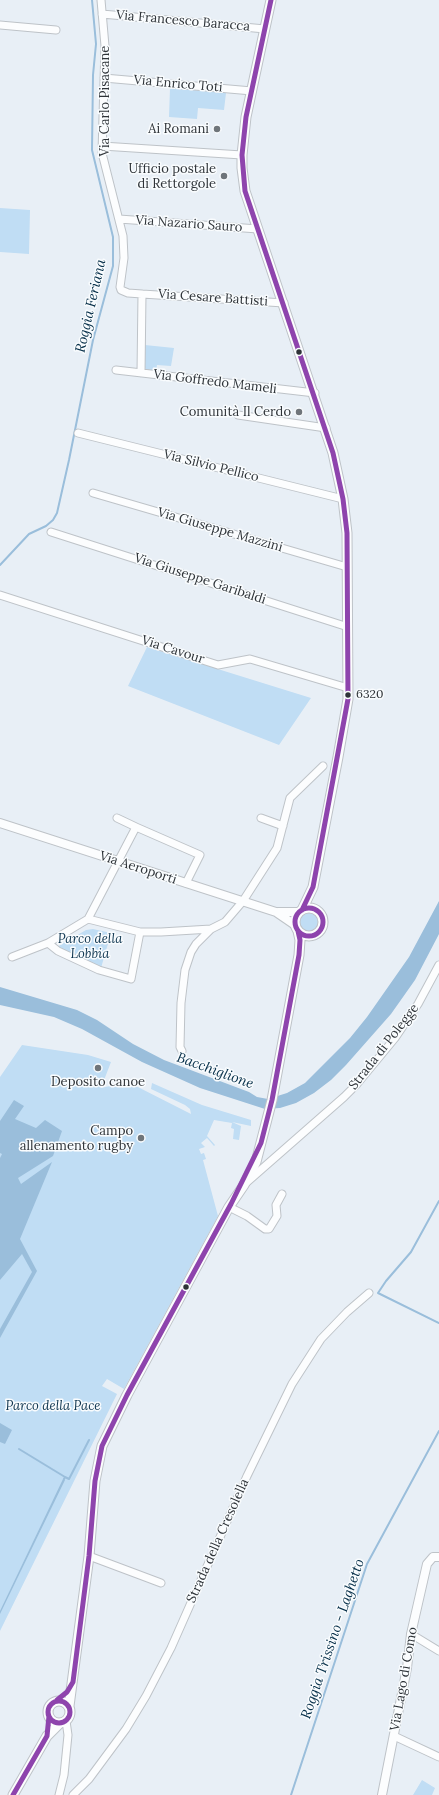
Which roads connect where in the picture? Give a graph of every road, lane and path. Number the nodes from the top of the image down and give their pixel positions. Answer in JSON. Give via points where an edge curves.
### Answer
{"nodes":[{"id":1,"x":101,"y":0,"type":"edge"},
{"id":2,"x":271,"y":0,"type":"edge"},
{"id":3,"x":102,"y":14,"type":"junction"},
{"id":4,"x":0,"y":25,"type":"edge"},
{"id":5,"x":265,"y":29,"type":"junction"},
{"id":6,"x":56,"y":30,"type":"dead end"},
{"id":7,"x":104,"y":78,"type":"junction"},
{"id":8,"x":252,"y":91,"type":"junction"},
{"id":9,"x":102,"y":146,"type":"junction"},
{"id":10,"x":242,"y":155,"type":"junction"},
{"id":11,"x":119,"y":219,"type":"junction"},
{"id":12,"x":258,"y":229,"type":"junction"},
{"id":13,"x":142,"y":294,"type":"junction"},
{"id":14,"x":284,"y":303,"type":"junction"},
{"id":15,"x":116,"y":370,"type":"dead end"},
{"id":16,"x":140,"y":373,"type":"junction"},
{"id":17,"x":315,"y":394,"type":"junction"},
{"id":18,"x":238,"y":415,"type":"dead end"},
{"id":19,"x":326,"y":428,"type":"junction"},
{"id":20,"x":78,"y":432,"type":"dead end"},
{"id":21,"x":93,"y":493,"type":"dead end"},
{"id":22,"x":343,"y":499,"type":"junction"},
{"id":23,"x":51,"y":532,"type":"dead end"},
{"id":24,"x":347,"y":567,"type":"junction"},
{"id":25,"x":0,"y":595,"type":"edge"},
{"id":26,"x":348,"y":627,"type":"junction"},
{"id":27,"x":348,"y":688,"type":"junction"},
{"id":28,"x":323,"y":766,"type":"dead end"},
{"id":29,"x":117,"y":818,"type":"dead end"},
{"id":30,"x":261,"y":818,"type":"dead end"},
{"id":31,"x":0,"y":823,"type":"edge"},
{"id":32,"x":283,"y":826,"type":"junction"},
{"id":33,"x":136,"y":827,"type":"junction"},
{"id":34,"x":118,"y":862,"type":"junction"},
{"id":35,"x":186,"y":883,"type":"junction"},
{"id":36,"x":313,"y":887,"type":"junction"},
{"id":37,"x":243,"y":902,"type":"junction"},
{"id":38,"x":301,"y":911,"type":"junction"},
{"id":39,"x":318,"y":911,"type":"junction"},
{"id":40,"x":276,"y":912,"type":"junction"},
{"id":41,"x":88,"y":919,"type":"junction"},
{"id":42,"x":297,"y":928,"type":"junction"},
{"id":43,"x":211,"y":929,"type":"junction"},
{"id":44,"x":140,"y":932,"type":"junction"},
{"id":45,"x":312,"y":936,"type":"junction"},
{"id":46,"x":48,"y":943,"type":"junction"},
{"id":47,"x":299,"y":955,"type":"junction"},
{"id":48,"x":12,"y":957,"type":"dead end"},
{"id":49,"x":439,"y":965,"type":"edge"},
{"id":50,"x":182,"y":1051,"type":"dead end"},
{"id":51,"x":256,"y":1164,"type":"junction"},
{"id":52,"x":282,"y":1194,"type":"dead end"},
{"id":53,"x":230,"y":1206,"type":"junction"},
{"id":54,"x":369,"y":1293,"type":"dead end"},
{"id":55,"x":89,"y":1556,"type":"junction"},
{"id":56,"x":439,"y":1557,"type":"edge"},
{"id":57,"x":161,"y":1583,"type":"dead end"},
{"id":58,"x":411,"y":1634,"type":"junction"},
{"id":59,"x":439,"y":1651,"type":"edge"},
{"id":60,"x":73,"y":1682,"type":"junction"},
{"id":61,"x":57,"y":1700,"type":"junction"},
{"id":62,"x":69,"y":1706,"type":"junction"},
{"id":63,"x":49,"y":1716,"type":"junction"},
{"id":64,"x":63,"y":1722,"type":"junction"},
{"id":65,"x":47,"y":1736,"type":"junction"},
{"id":66,"x":394,"y":1736,"type":"junction"},
{"id":67,"x":439,"y":1757,"type":"edge"},
{"id":68,"x":13,"y":1795,"type":"edge"},
{"id":69,"x":59,"y":1795,"type":"edge"},
{"id":70,"x":73,"y":1795,"type":"edge"},
{"id":71,"x":382,"y":1795,"type":"edge"}],
"edges":[{"from":1,"to":3,"type":"street","name":"Via Carlo Pisacane"},
{"from":2,"to":5,"type":"main road"},
{"from":3,"to":5,"type":"street","name":"Via Francesco Baracca"},
{"from":3,"to":7,"type":"street","name":"Via Carlo Pisacane"},
{"from":4,"to":6,"type":"street"},
{"from":5,"to":8,"type":"main road"},
{"from":7,"to":8,"type":"street","name":"Via Enrico Toti"},
{"from":7,"to":9,"type":"street","name":"Via Carlo Pisacane"},
{"from":8,"to":10,"type":"main road"},
{"from":9,"to":10,"type":"street"},
{"from":9,"to":11,"type":"street","name":"Via Carlo Pisacane"},
{"from":10,"to":12,"type":"main road","via":[[245,190]]},
{"from":11,"to":12,"type":"street","name":"Via Nazario Sauro"},
{"from":11,"to":13,"type":"street","name":"Via Carlo Pisacane","via":[[124,252],[120,287],[128,293]]},
{"from":12,"to":14,"type":"main road"},
{"from":13,"to":14,"type":"street","name":"Via Cesare Battisti"},
{"from":13,"to":16,"type":"street"},
{"from":14,"to":17,"type":"main road"},
{"from":15,"to":16,"type":"street","name":"Via Goffredo Mameli"},
{"from":16,"to":17,"type":"street","name":"Via Goffredo Mameli"},
{"from":17,"to":19,"type":"main road"},
{"from":18,"to":19,"type":"street"},
{"from":19,"to":22,"type":"main road"},
{"from":20,"to":22,"type":"street","name":"Via Silvio Pellico"},
{"from":21,"to":24,"type":"street","name":"Via Giuseppe Mazzini"},
{"from":22,"to":24,"type":"main road"},
{"from":23,"to":26,"type":"street","name":"Via Giuseppe Garibaldi"},
{"from":24,"to":26,"type":"main road"},
{"from":25,"to":27,"type":"street","name":"Via Cavour","via":[[218,665],[250,659]]},
{"from":26,"to":27,"type":"main road"},
{"from":27,"to":36,"type":"main road","via":[[338,757]]},
{"from":28,"to":32,"type":"street","via":[[290,798]]},
{"from":29,"to":33,"type":"street"},
{"from":30,"to":32,"type":"street"},
{"from":31,"to":34,"type":"street","name":"Via Aeroporti"},
{"from":32,"to":37,"type":"street","via":[[277,848]]},
{"from":33,"to":34,"type":"street"},
{"from":33,"to":35,"type":"street","via":[[200,855]]},
{"from":34,"to":35,"type":"street","name":"Via Aeroporti"},
{"from":34,"to":41,"type":"street"},
{"from":35,"to":37,"type":"street","name":"Via Aeroporti"},
{"from":36,"to":38,"type":"main road"},
{"from":36,"to":39,"type":"main road"},
{"from":37,"to":40,"type":"street","name":"Via Aeroporti"},
{"from":37,"to":43,"type":"street","via":[[225,922]]},
{"from":38,"to":39,"type":"main road","via":[[310,908]]},
{"from":38,"to":40,"type":"street","name":"Via Aeroporti"},
{"from":38,"to":42,"type":"main road","via":[[296,918]]},
{"from":39,"to":45,"type":"main road","via":[[322,925],[319,932]]},
{"from":40,"to":42,"type":"street","name":"Via Aeroporti"},
{"from":41,"to":44,"type":"street"},
{"from":41,"to":46,"type":"street"},
{"from":42,"to":45,"type":"main road","via":[[304,935]]},
{"from":42,"to":47,"type":"main road","via":[[300,940]]},
{"from":43,"to":44,"type":"street"},
{"from":43,"to":50,"type":"street","via":[[194,948],[185,970],[181,1003]]},
{"from":44,"to":46,"type":"street","via":[[131,979],[99,970],[58,951]]},
{"from":45,"to":47,"type":"main road"},
{"from":46,"to":48,"type":"street"},
{"from":47,"to":51,"type":"main road"},
{"from":49,"to":51,"type":"street","name":"Strada di Polegge","via":[[395,1038],[357,1084],[344,1097]]},
{"from":51,"to":53,"type":"main road"},
{"from":51,"to":53,"type":"main road"},
{"from":52,"to":53,"type":"street","via":[[276,1205],[277,1216],[269,1228],[265,1229]]},
{"from":53,"to":55,"type":"main road","via":[[102,1446],[95,1481]]},
{"from":54,"to":70,"type":"street","name":"Strada della Cresolella","via":[[321,1339],[292,1384],[247,1476],[171,1648],[109,1753]]},
{"from":55,"to":57,"type":"street"},
{"from":55,"to":60,"type":"main road"},
{"from":56,"to":58,"type":"street","name":"Via Lago di Como","via":[[433,1557],[427,1564]]},
{"from":58,"to":59,"type":"street"},
{"from":58,"to":66,"type":"street","name":"Via Lago di Como"},
{"from":60,"to":61,"type":"main road","via":[[67,1692]]},
{"from":60,"to":62,"type":"main road"},
{"from":61,"to":62,"type":"main road","via":[[64,1701]]},
{"from":61,"to":63,"type":"main road","via":[[50,1705]]},
{"from":62,"to":64,"type":"main road","via":[[71,1712]]},
{"from":63,"to":64,"type":"main road","via":[[53,1721]]},
{"from":63,"to":65,"type":"main road"},
{"from":64,"to":65,"type":"main road"},
{"from":64,"to":69,"type":"street","via":[[68,1735]]},
{"from":65,"to":68,"type":"main road"},
{"from":66,"to":67,"type":"street"},
{"from":66,"to":71,"type":"street","name":"Via Lago di Como"}]}
